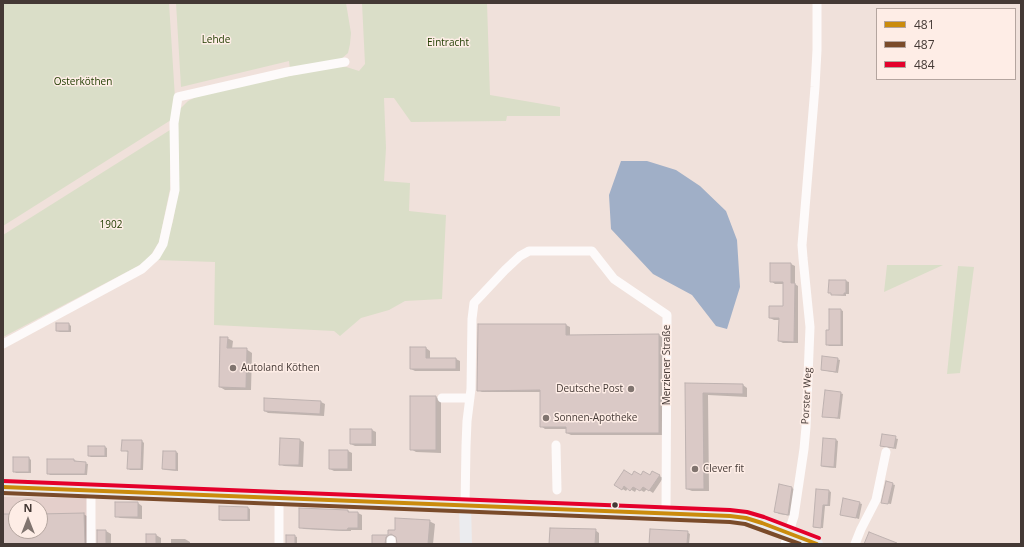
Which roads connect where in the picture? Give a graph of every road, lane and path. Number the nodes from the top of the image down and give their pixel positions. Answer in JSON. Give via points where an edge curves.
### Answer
{"nodes":[{"id":1,"x":817,"y":3,"type":"edge"},
{"id":2,"x":345,"y":62,"type":"dead end"},
{"id":3,"x":3,"y":344,"type":"edge"},
{"id":4,"x":442,"y":398,"type":"dead end"},
{"id":5,"x":470,"y":398,"type":"junction"},
{"id":6,"x":556,"y":445,"type":"dead end"},
{"id":7,"x":886,"y":452,"type":"dead end"},
{"id":8,"x":3,"y":487,"type":"edge"},
{"id":9,"x":557,"y":490,"type":"dead end"},
{"id":10,"x":91,"y":491,"type":"junction"},
{"id":11,"x":279,"y":498,"type":"junction"},
{"id":12,"x":465,"y":506,"type":"junction"},
{"id":13,"x":666,"y":514,"type":"junction"},
{"id":14,"x":787,"y":538,"type":"edge"},
{"id":15,"x":91,"y":544,"type":"edge"},
{"id":16,"x":279,"y":544,"type":"edge"},
{"id":17,"x":466,"y":544,"type":"edge"},
{"id":18,"x":817,"y":544,"type":"edge"},
{"id":19,"x":855,"y":544,"type":"edge"}],
"edges":[{"from":1,"to":14,"type":"street","name":"Porster Weg","via":[[815,87],[802,245],[810,327],[806,419],[798,492]]},
{"from":2,"to":3,"type":"street","via":[[287,72],[178,97],[174,123],[175,190],[163,244],[156,256],[142,269]]},
{"from":4,"to":5,"type":"street"},
{"from":5,"to":12,"type":"street"},
{"from":5,"to":13,"type":"street","name":"Merziener Straße","via":[[474,303],[505,270],[529,251],[592,251],[614,278],[667,315]]},
{"from":6,"to":9,"type":"street"},
{"from":7,"to":19,"type":"street","via":[[876,500]]},
{"from":8,"to":10,"type":"main road"},
{"from":10,"to":11,"type":"main road"},
{"from":10,"to":15,"type":"street"},
{"from":11,"to":12,"type":"main road"},
{"from":11,"to":16,"type":"street"},
{"from":12,"to":13,"type":"main road"},
{"from":12,"to":17,"type":"main road"},
{"from":13,"to":14,"type":"main road","via":[[746,518]]},
{"from":14,"to":18,"type":"main road"}]}
